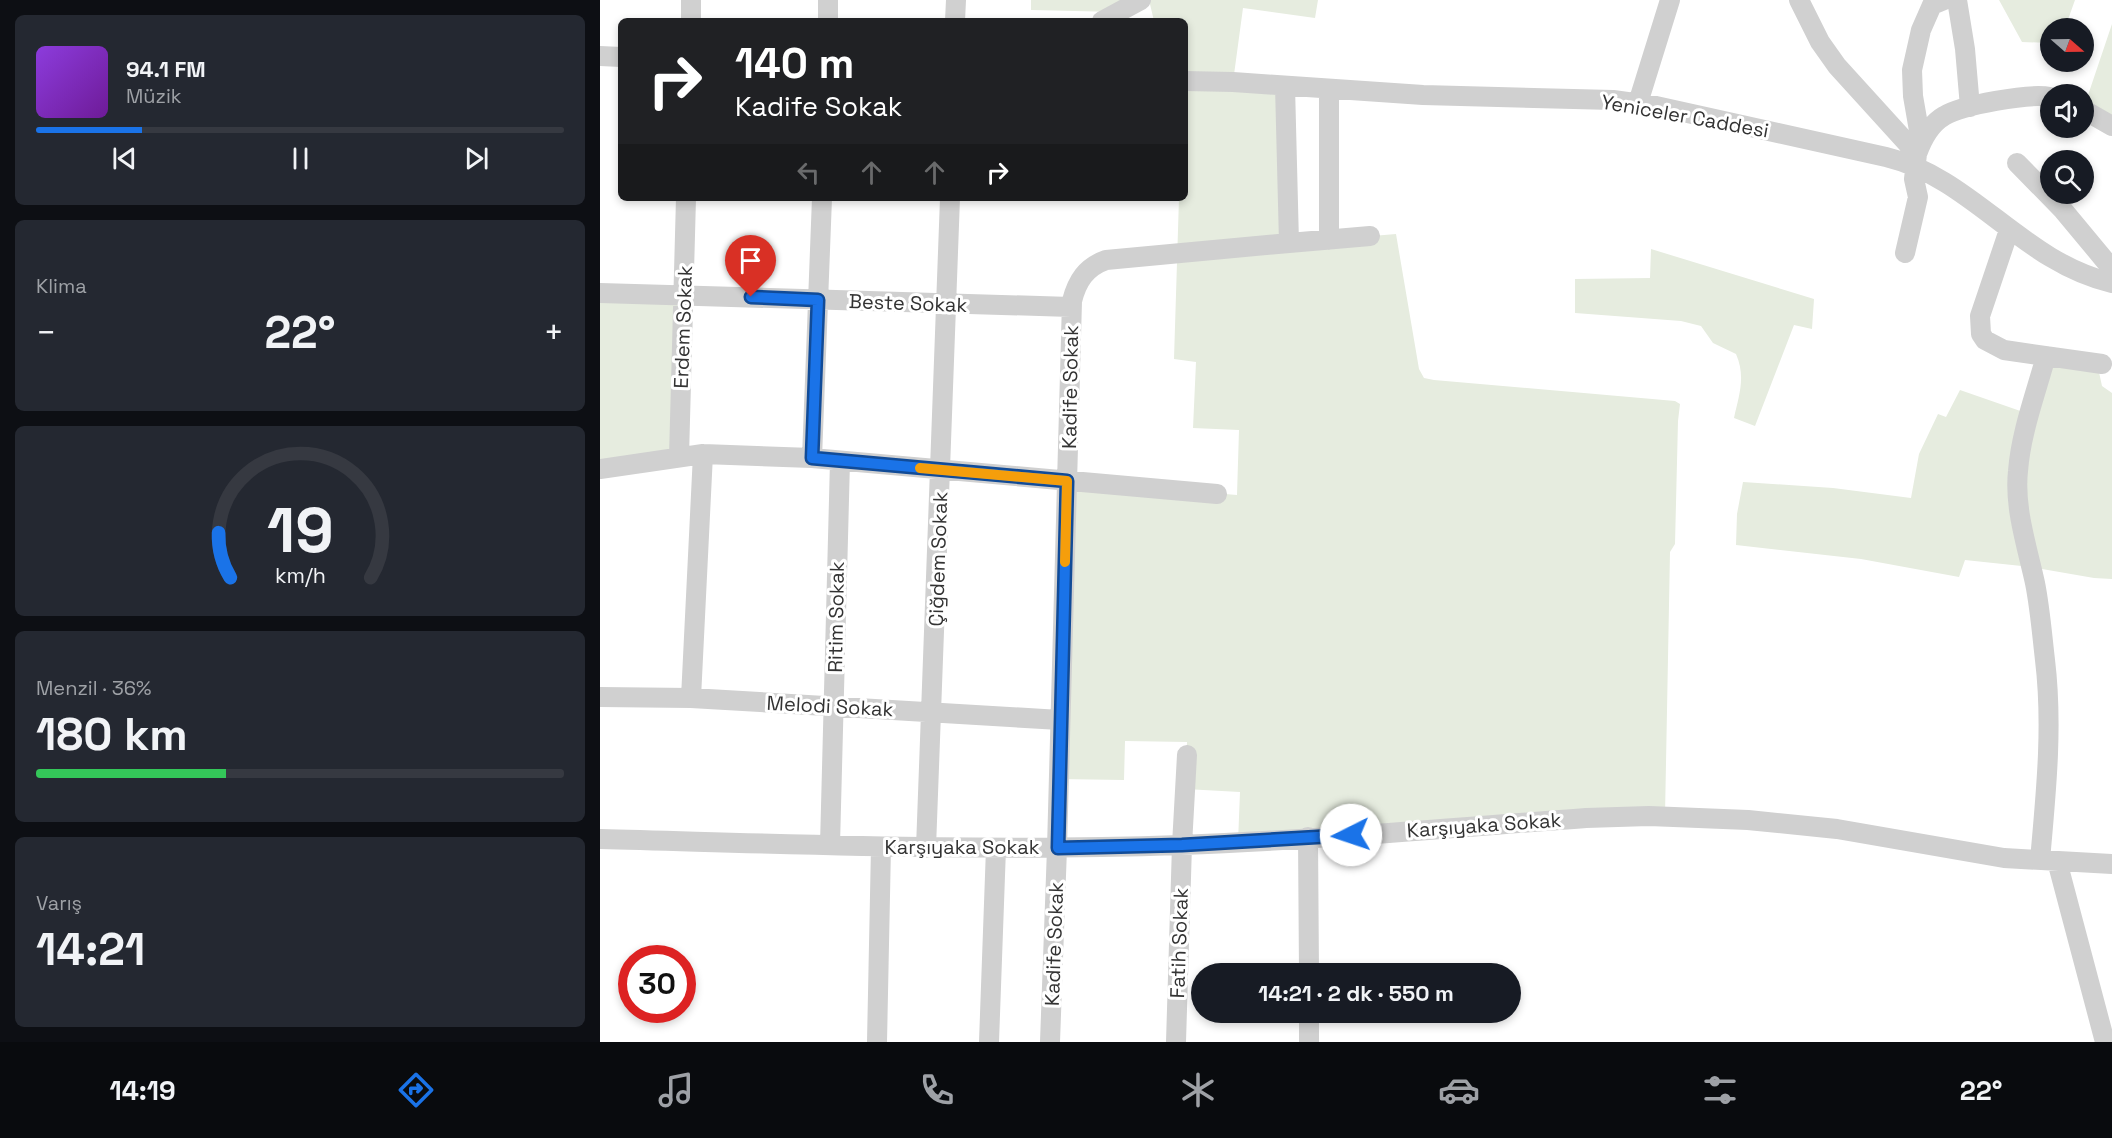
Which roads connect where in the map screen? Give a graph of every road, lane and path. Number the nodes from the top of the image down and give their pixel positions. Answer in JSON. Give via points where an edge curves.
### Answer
{"nodes":[{"id":1,"x":692,"y":0,"type":"edge"},
{"id":2,"x":828,"y":0,"type":"edge"},
{"id":3,"x":956,"y":0,"type":"edge"},
{"id":4,"x":1141,"y":0,"type":"edge"},
{"id":5,"x":1670,"y":0,"type":"edge"},
{"id":6,"x":1799,"y":0,"type":"edge"},
{"id":7,"x":1957,"y":0,"type":"edge"},
{"id":8,"x":1939,"y":1,"type":"edge"},
{"id":9,"x":691,"y":18,"type":"edge"},
{"id":10,"x":828,"y":18,"type":"edge"},
{"id":11,"x":955,"y":18,"type":"edge"},
{"id":12,"x":1108,"y":18,"type":"edge"},
{"id":13,"x":600,"y":56,"type":"edge"},
{"id":14,"x":618,"y":57,"type":"edge"},
{"id":15,"x":1188,"y":81,"type":"edge"},
{"id":16,"x":1285,"y":86,"type":"junction"},
{"id":17,"x":1329,"y":89,"type":"junction"},
{"id":18,"x":2040,"y":96,"type":"edge"},
{"id":19,"x":1638,"y":103,"type":"junction"},
{"id":20,"x":1970,"y":107,"type":"junction"},
{"id":21,"x":2094,"y":116,"type":"edge"},
{"id":22,"x":2112,"y":126,"type":"edge"},
{"id":23,"x":1918,"y":154,"type":"junction"},
{"id":24,"x":2017,"y":164,"type":"dead end"},
{"id":25,"x":686,"y":201,"type":"edge"},
{"id":26,"x":822,"y":201,"type":"edge"},
{"id":27,"x":950,"y":201,"type":"edge"},
{"id":28,"x":2009,"y":230,"type":"junction"},
{"id":29,"x":1370,"y":236,"type":"dead end"},
{"id":30,"x":1329,"y":240,"type":"junction"},
{"id":31,"x":1289,"y":243,"type":"junction"},
{"id":32,"x":1905,"y":253,"type":"dead end"},
{"id":33,"x":2112,"y":269,"type":"edge"},
{"id":34,"x":2112,"y":283,"type":"edge"},
{"id":35,"x":600,"y":292,"type":"edge"},
{"id":36,"x":684,"y":295,"type":"junction"},
{"id":37,"x":818,"y":300,"type":"junction"},
{"id":38,"x":947,"y":305,"type":"junction"},
{"id":39,"x":1071,"y":307,"type":"junction"},
{"id":40,"x":2046,"y":356,"type":"junction"},
{"id":41,"x":2102,"y":364,"type":"dead end"},
{"id":42,"x":703,"y":454,"type":"junction"},
{"id":43,"x":679,"y":457,"type":"junction"},
{"id":44,"x":812,"y":458,"type":"junction"},
{"id":45,"x":840,"y":461,"type":"junction"},
{"id":46,"x":600,"y":469,"type":"edge"},
{"id":47,"x":941,"y":470,"type":"junction"},
{"id":48,"x":1067,"y":481,"type":"junction"},
{"id":49,"x":1217,"y":494,"type":"dead end"},
{"id":50,"x":600,"y":698,"type":"edge"},
{"id":51,"x":691,"y":698,"type":"junction"},
{"id":52,"x":834,"y":706,"type":"junction"},
{"id":53,"x":932,"y":712,"type":"junction"},
{"id":54,"x":1060,"y":720,"type":"junction"},
{"id":55,"x":1187,"y":755,"type":"dead end"},
{"id":56,"x":1308,"y":837,"type":"junction"},
{"id":57,"x":600,"y":839,"type":"edge"},
{"id":58,"x":830,"y":845,"type":"junction"},
{"id":59,"x":1182,"y":845,"type":"junction"},
{"id":60,"x":881,"y":847,"type":"junction"},
{"id":61,"x":926,"y":848,"type":"junction"},
{"id":62,"x":996,"y":848,"type":"junction"},
{"id":63,"x":1058,"y":848,"type":"junction"},
{"id":64,"x":2049,"y":860,"type":"junction"},
{"id":65,"x":2112,"y":864,"type":"edge"},
{"id":66,"x":1309,"y":963,"type":"edge"},
{"id":67,"x":1309,"y":1023,"type":"edge"},
{"id":68,"x":878,"y":1042,"type":"edge"},
{"id":69,"x":989,"y":1042,"type":"edge"},
{"id":70,"x":1050,"y":1042,"type":"edge"},
{"id":71,"x":1176,"y":1042,"type":"edge"},
{"id":72,"x":1309,"y":1042,"type":"edge"},
{"id":73,"x":2105,"y":1042,"type":"edge"}],
"edges":[{"from":1,"to":9,"type":"street"},
{"from":2,"to":10,"type":"street"},
{"from":3,"to":11,"type":"street"},
{"from":4,"to":12,"type":"street"},
{"from":5,"to":19,"type":"street"},
{"from":6,"to":23,"type":"street","via":[[1837,66]]},
{"from":7,"to":20,"type":"street"},
{"from":8,"to":23,"type":"street","via":[[1925,17],[1912,70]]},
{"from":13,"to":14,"type":"street"},
{"from":15,"to":16,"type":"street","name":"Yeniceler Caddesi"},
{"from":16,"to":17,"type":"street","name":"Yeniceler Caddesi"},
{"from":16,"to":31,"type":"street"},
{"from":17,"to":19,"type":"street","name":"Yeniceler Caddesi"},
{"from":17,"to":30,"type":"street"},
{"from":18,"to":20,"type":"street"},
{"from":19,"to":23,"type":"street","name":"Yeniceler Caddesi","via":[[1886,157]]},
{"from":20,"to":23,"type":"street","via":[[1935,122]]},
{"from":21,"to":22,"type":"street"},
{"from":23,"to":28,"type":"street","name":"Yeniceler Caddesi"},
{"from":23,"to":32,"type":"street","via":[[1914,179],[1918,197]]},
{"from":24,"to":33,"type":"street","via":[[2063,210]]},
{"from":25,"to":36,"type":"street","name":"Erdem Sokak"},
{"from":26,"to":37,"type":"street"},
{"from":27,"to":38,"type":"street","name":"Çiğdem Sokak"},
{"from":28,"to":34,"type":"street","name":"Yeniceler Caddesi","via":[[2062,265]]},
{"from":28,"to":40,"type":"street","via":[[1980,316],[1981,334],[2004,350]]},
{"from":29,"to":30,"type":"street","name":"Kadife Sokak"},
{"from":30,"to":31,"type":"street","name":"Kadife Sokak"},
{"from":31,"to":39,"type":"street","name":"Kadife Sokak","via":[[1106,260],[1086,271]]},
{"from":35,"to":36,"type":"street","name":"Beste Sokak"},
{"from":36,"to":37,"type":"street","name":"Beste Sokak"},
{"from":36,"to":43,"type":"street","name":"Erdem Sokak"},
{"from":37,"to":38,"type":"street","name":"Beste Sokak"},
{"from":37,"to":44,"type":"street"},
{"from":38,"to":39,"type":"street","name":"Beste Sokak"},
{"from":38,"to":47,"type":"street","name":"Çiğdem Sokak"},
{"from":39,"to":48,"type":"street","name":"Kadife Sokak"},
{"from":40,"to":41,"type":"street"},
{"from":40,"to":64,"type":"street","via":[[2025,429],[2017,488],[2046,662]]},
{"from":42,"to":43,"type":"street"},
{"from":42,"to":44,"type":"street"},
{"from":42,"to":51,"type":"street"},
{"from":43,"to":46,"type":"street"},
{"from":44,"to":45,"type":"street"},
{"from":45,"to":47,"type":"street"},
{"from":45,"to":52,"type":"street","name":"Ritim Sokak"},
{"from":47,"to":48,"type":"street"},
{"from":47,"to":53,"type":"street","name":"Çiğdem Sokak"},
{"from":48,"to":49,"type":"street"},
{"from":48,"to":54,"type":"street","name":"Kadife Sokak"},
{"from":50,"to":51,"type":"street","name":"Melodi Sokak"},
{"from":51,"to":52,"type":"street","name":"Melodi Sokak"},
{"from":52,"to":53,"type":"street","name":"Melodi Sokak"},
{"from":52,"to":58,"type":"street","name":"Ritim Sokak"},
{"from":53,"to":54,"type":"street","name":"Melodi Sokak"},
{"from":53,"to":61,"type":"street","name":"Çiğdem Sokak"},
{"from":54,"to":63,"type":"street","name":"Kadife Sokak"},
{"from":55,"to":59,"type":"street","name":"Fatih Sokak"},
{"from":56,"to":59,"type":"street","name":"Karşıyaka Sokak"},
{"from":56,"to":64,"type":"street","name":"Karşıyaka Sokak","via":[[1586,818],[1695,817],[1837,829],[1974,853]]},
{"from":56,"to":66,"type":"street"},
{"from":57,"to":58,"type":"street","name":"Karşıyaka Sokak"},
{"from":58,"to":60,"type":"street","name":"Karşıyaka Sokak"},
{"from":59,"to":63,"type":"street","name":"Karşıyaka Sokak"},
{"from":59,"to":71,"type":"street","name":"Fatih Sokak"},
{"from":60,"to":61,"type":"street","name":"Karşıyaka Sokak"},
{"from":60,"to":68,"type":"street"},
{"from":61,"to":62,"type":"street","name":"Karşıyaka Sokak"},
{"from":62,"to":63,"type":"street","name":"Karşıyaka Sokak"},
{"from":62,"to":69,"type":"street"},
{"from":63,"to":70,"type":"street","name":"Kadife Sokak"},
{"from":64,"to":65,"type":"street","name":"Karşıyaka Sokak"},
{"from":64,"to":73,"type":"street"},
{"from":67,"to":72,"type":"street"}]}
